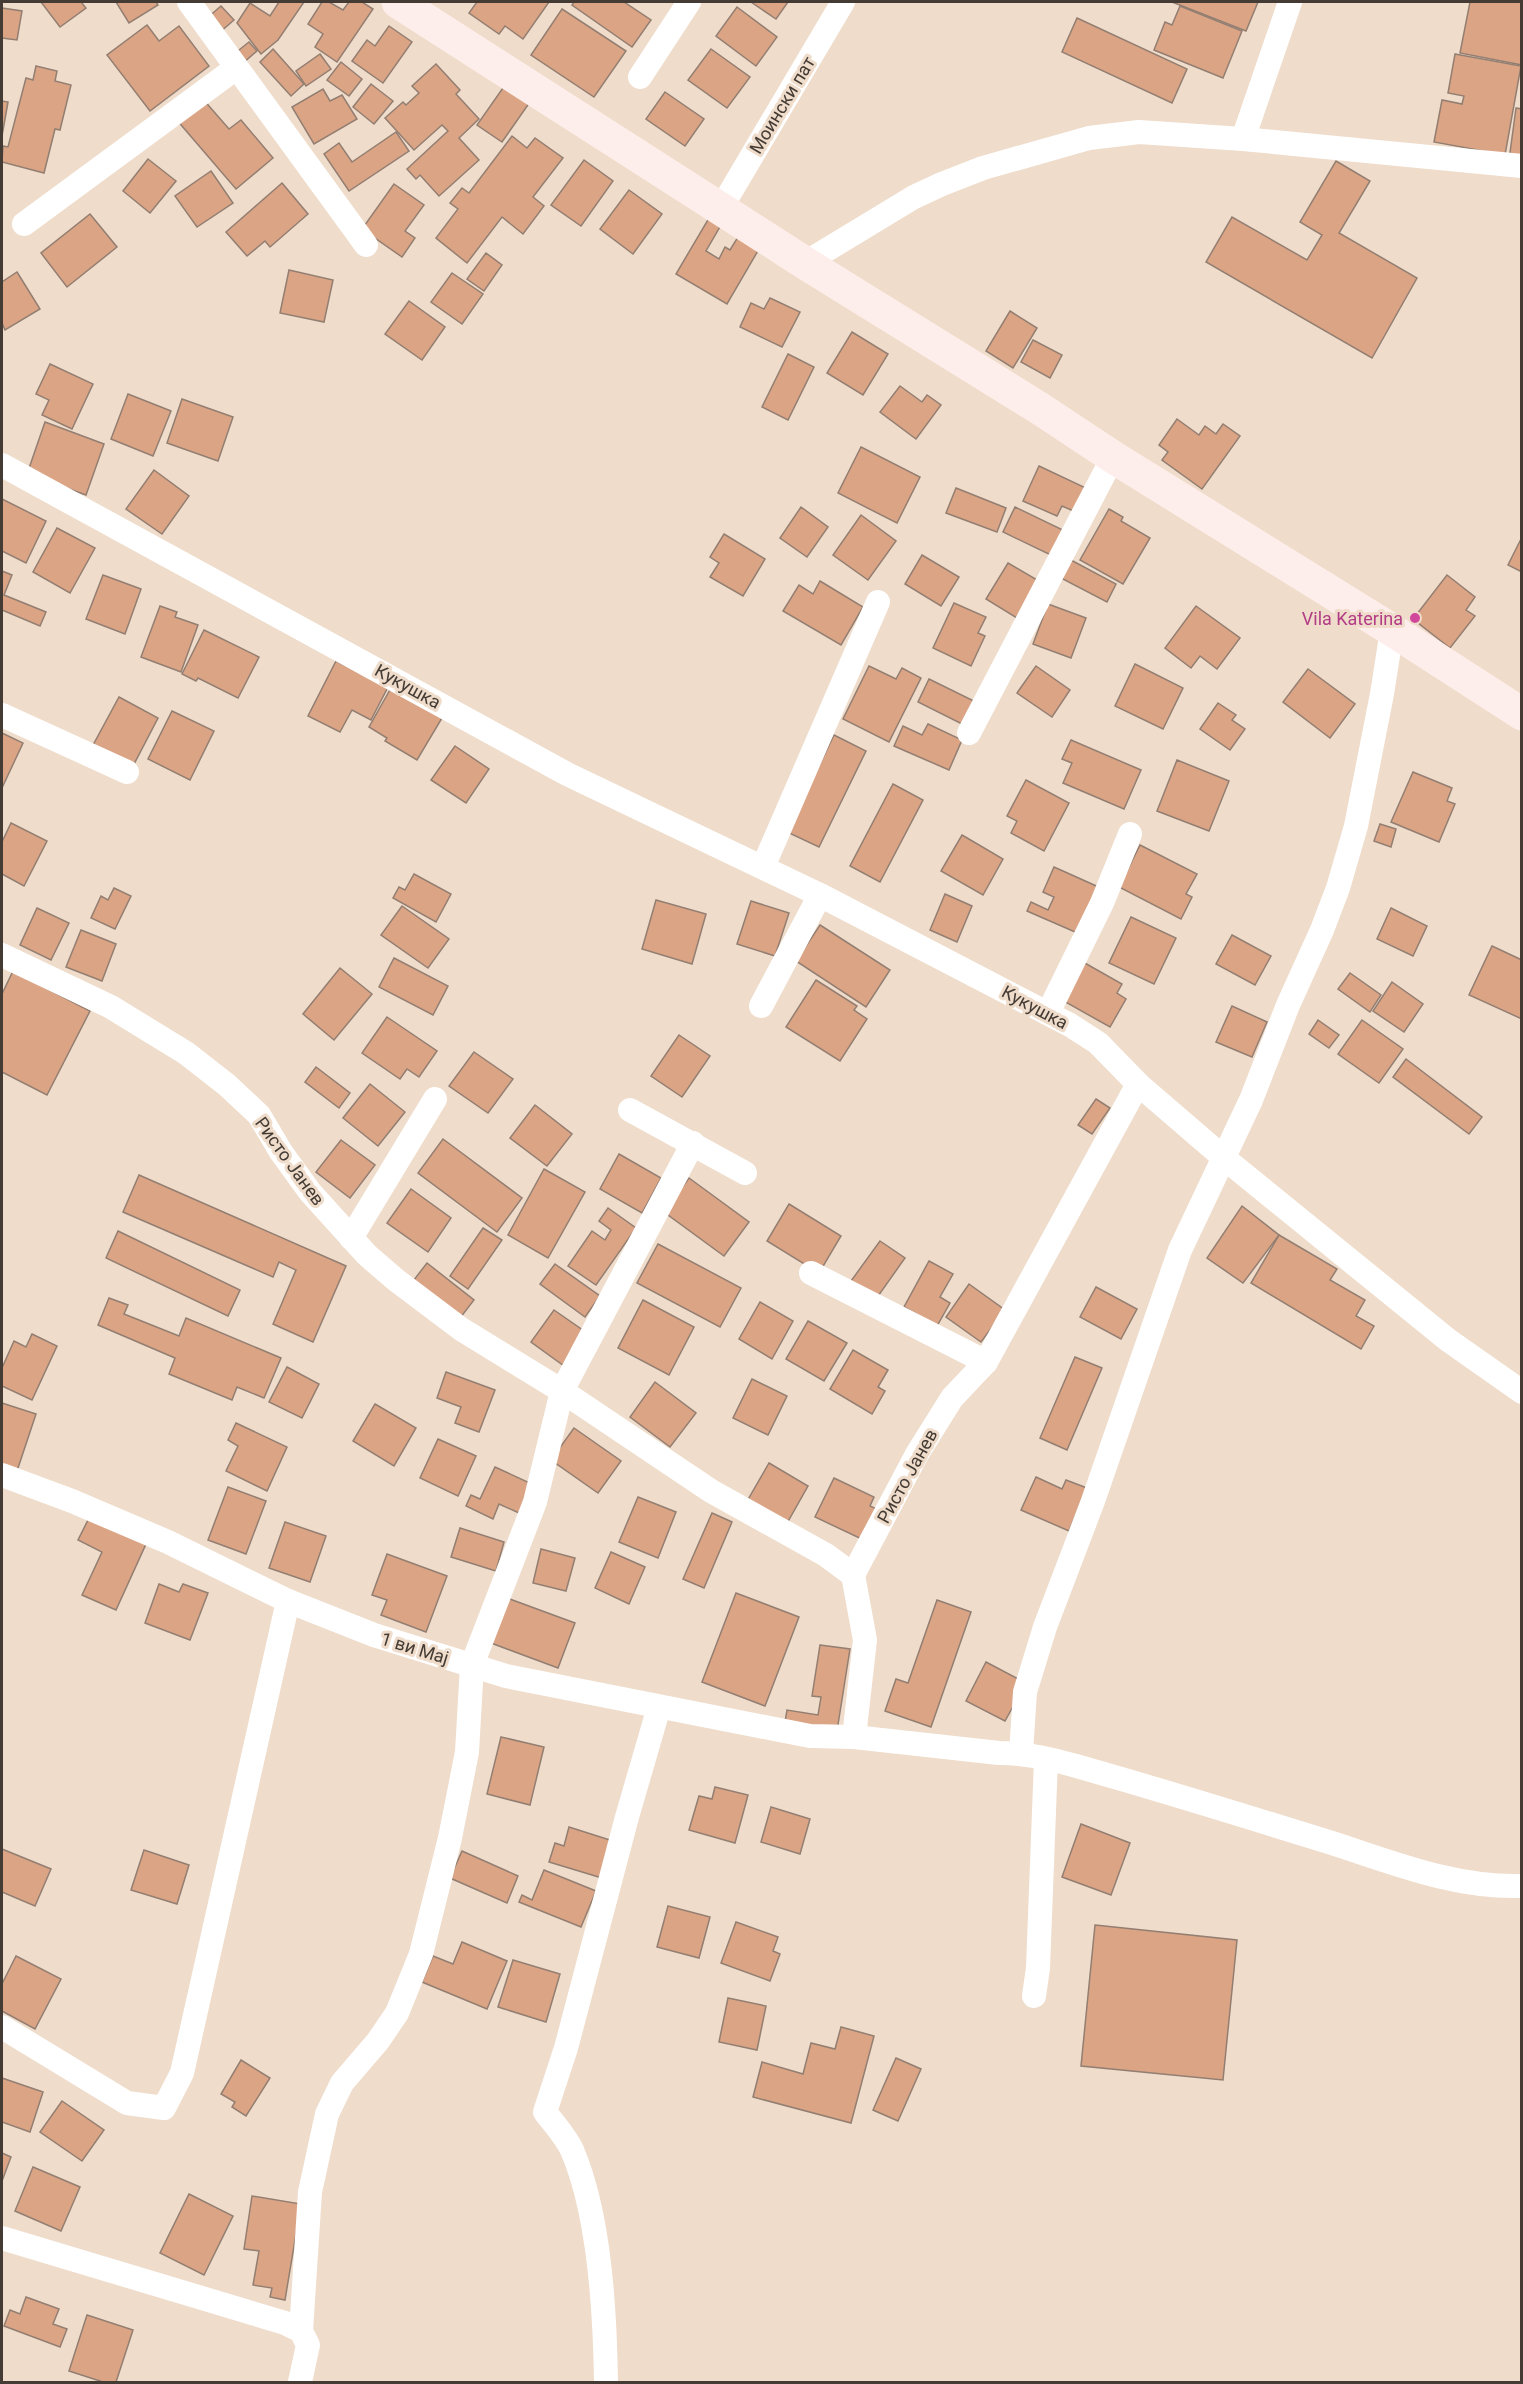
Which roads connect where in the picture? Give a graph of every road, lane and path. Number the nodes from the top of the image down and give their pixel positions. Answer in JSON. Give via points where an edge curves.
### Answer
{"nodes":[{"id":1,"x":189,"y":2,"type":"edge"},
{"id":2,"x":689,"y":2,"type":"edge"},
{"id":3,"x":843,"y":2,"type":"edge"},
{"id":4,"x":1290,"y":2,"type":"edge"},
{"id":5,"x":413,"y":5,"type":"edge"},
{"id":6,"x":236,"y":68,"type":"junction"},
{"id":7,"x":640,"y":77,"type":"dead end"},
{"id":8,"x":1243,"y":139,"type":"junction"},
{"id":9,"x":1521,"y":166,"type":"edge"},
{"id":10,"x":721,"y":208,"type":"junction"},
{"id":11,"x":24,"y":224,"type":"dead end"},
{"id":12,"x":366,"y":245,"type":"dead end"},
{"id":13,"x":804,"y":263,"type":"junction"},
{"id":14,"x":1113,"y":457,"type":"junction"},
{"id":15,"x":2,"y":465,"type":"edge"},
{"id":16,"x":878,"y":602,"type":"dead end"},
{"id":17,"x":1392,"y":630,"type":"junction"},
{"id":18,"x":1521,"y":714,"type":"edge"},
{"id":19,"x":2,"y":715,"type":"edge"},
{"id":20,"x":969,"y":733,"type":"dead end"},
{"id":21,"x":127,"y":772,"type":"dead end"},
{"id":22,"x":1130,"y":834,"type":"dead end"},
{"id":23,"x":763,"y":867,"type":"junction"},
{"id":24,"x":820,"y":895,"type":"junction"},
{"id":25,"x":2,"y":955,"type":"edge"},
{"id":26,"x":760,"y":1006,"type":"dead end"},
{"id":27,"x":1048,"y":1013,"type":"junction"},
{"id":28,"x":1138,"y":1084,"type":"junction"},
{"id":29,"x":435,"y":1099,"type":"dead end"},
{"id":30,"x":630,"y":1110,"type":"dead end"},
{"id":31,"x":693,"y":1143,"type":"junction"},
{"id":32,"x":1224,"y":1158,"type":"junction"},
{"id":33,"x":745,"y":1173,"type":"dead end"},
{"id":34,"x":351,"y":1238,"type":"junction"},
{"id":35,"x":812,"y":1273,"type":"dead end"},
{"id":36,"x":986,"y":1362,"type":"junction"},
{"id":37,"x":562,"y":1391,"type":"junction"},
{"id":38,"x":1521,"y":1392,"type":"edge"},
{"id":39,"x":2,"y":1475,"type":"edge"},
{"id":40,"x":854,"y":1575,"type":"junction"},
{"id":41,"x":288,"y":1601,"type":"junction"},
{"id":42,"x":472,"y":1665,"type":"junction"},
{"id":43,"x":659,"y":1707,"type":"junction"},
{"id":44,"x":854,"y":1737,"type":"junction"},
{"id":45,"x":1021,"y":1753,"type":"junction"},
{"id":46,"x":1046,"y":1759,"type":"junction"},
{"id":47,"x":1521,"y":1886,"type":"edge"},
{"id":48,"x":1034,"y":1996,"type":"dead end"},
{"id":49,"x":2,"y":2027,"type":"edge"},
{"id":50,"x":2,"y":2238,"type":"edge"},
{"id":51,"x":301,"y":2331,"type":"junction"},
{"id":52,"x":300,"y":2382,"type":"edge"},
{"id":53,"x":606,"y":2382,"type":"edge"}],
"edges":[{"from":1,"to":6,"type":"street"},
{"from":2,"to":7,"type":"street"},
{"from":3,"to":10,"type":"street","name":"Моински пат"},
{"from":4,"to":8,"type":"street"},
{"from":5,"to":10,"type":"main road"},
{"from":6,"to":11,"type":"street"},
{"from":6,"to":12,"type":"street"},
{"from":8,"to":9,"type":"street"},
{"from":8,"to":13,"type":"street","via":[[1139,132],[1089,138],[1037,151],[942,183]]},
{"from":10,"to":13,"type":"main road"},
{"from":13,"to":14,"type":"main road"},
{"from":14,"to":17,"type":"main road"},
{"from":14,"to":20,"type":"street"},
{"from":15,"to":23,"type":"street","name":"Кукушка","via":[[567,774]]},
{"from":16,"to":23,"type":"street"},
{"from":17,"to":18,"type":"main road"},
{"from":17,"to":32,"type":"street","via":[[1356,826],[1338,888]]},
{"from":19,"to":21,"type":"street"},
{"from":22,"to":27,"type":"street","via":[[1102,903]]},
{"from":23,"to":24,"type":"street","name":"Кукушка"},
{"from":24,"to":26,"type":"street"},
{"from":24,"to":27,"type":"street","name":"Кукушка"},
{"from":25,"to":34,"type":"street","name":"Ристо Јанев","via":[[111,1007],[186,1053],[227,1085],[259,1115],[310,1192]]},
{"from":27,"to":28,"type":"street","name":"Кукушка","via":[[1098,1043]]},
{"from":28,"to":32,"type":"street","name":"Кукушка"},
{"from":28,"to":36,"type":"street","name":"Ристо Јанев"},
{"from":29,"to":34,"type":"street"},
{"from":30,"to":31,"type":"street"},
{"from":31,"to":33,"type":"street"},
{"from":31,"to":37,"type":"street"},
{"from":32,"to":38,"type":"street","name":"Кукушка","via":[[1448,1341]]},
{"from":32,"to":45,"type":"street","via":[[1180,1250],[1045,1627],[1025,1692]]},
{"from":34,"to":37,"type":"street","name":"Ристо Јанев","via":[[396,1280],[461,1329]]},
{"from":35,"to":36,"type":"street"},
{"from":36,"to":40,"type":"street","name":"Ристо Јанев","via":[[952,1398],[917,1454]]},
{"from":37,"to":40,"type":"street","name":"Ристо Јанев","via":[[711,1491],[826,1555]]},
{"from":37,"to":42,"type":"street","via":[[535,1502]]},
{"from":39,"to":41,"type":"street","name":"1 ви Мај","via":[[168,1542]]},
{"from":40,"to":44,"type":"street","via":[[865,1640]]},
{"from":41,"to":42,"type":"street","name":"1 ви Мај","via":[[374,1635]]},
{"from":41,"to":49,"type":"street","via":[[182,2073],[164,2108],[127,2103]]},
{"from":42,"to":43,"type":"street","name":"1 ви Мај","via":[[506,1676]]},
{"from":42,"to":51,"type":"street","via":[[467,1752],[421,1954],[397,2013],[342,2084],[327,2115],[310,2192]]},
{"from":43,"to":44,"type":"street","name":"1 ви Мај","via":[[810,1736]]},
{"from":43,"to":53,"type":"street","via":[[545,2112],[572,2148],[593,2226],[606,2335]]},
{"from":44,"to":45,"type":"street","name":"1 ви Мај"},
{"from":45,"to":46,"type":"street","name":"1 ви Мај"},
{"from":46,"to":47,"type":"street","name":"1 ви Мај","via":[[1228,1810],[1451,1881]]},
{"from":46,"to":48,"type":"street"},
{"from":50,"to":51,"type":"street"},
{"from":51,"to":52,"type":"street","via":[[308,2345]]}]}
